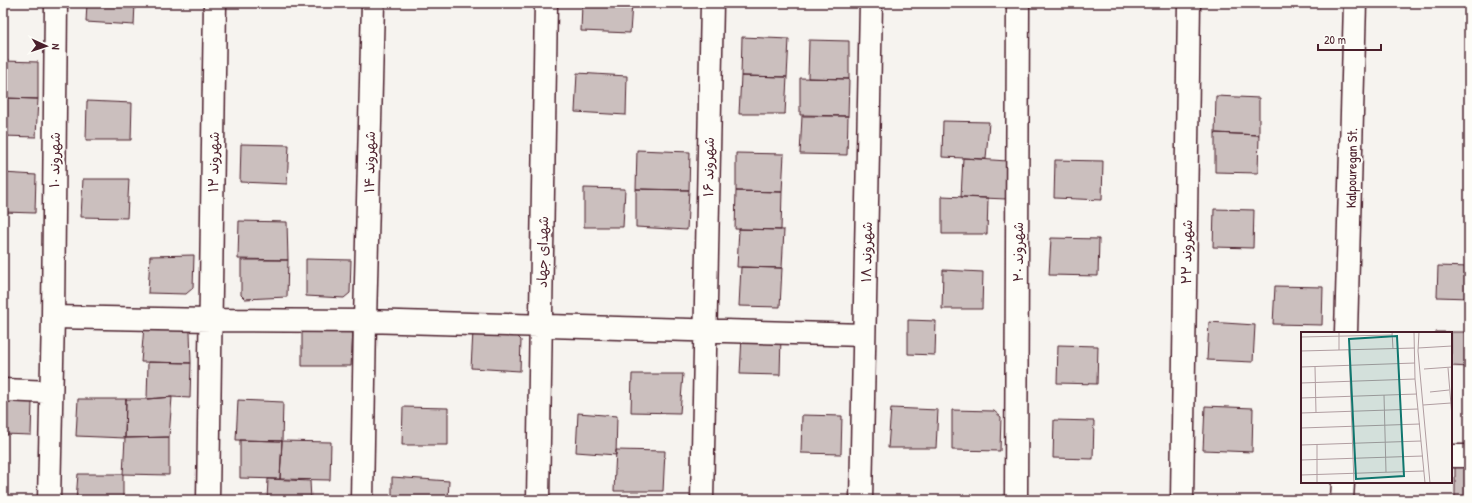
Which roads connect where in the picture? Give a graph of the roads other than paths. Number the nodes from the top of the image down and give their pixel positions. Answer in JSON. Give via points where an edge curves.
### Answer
{"nodes":[{"id":1,"x":56,"y":3,"type":"edge"},
{"id":2,"x":215,"y":3,"type":"edge"},
{"id":3,"x":373,"y":3,"type":"edge"},
{"id":4,"x":546,"y":3,"type":"edge"},
{"id":5,"x":712,"y":3,"type":"edge"},
{"id":6,"x":871,"y":3,"type":"edge"},
{"id":7,"x":1018,"y":3,"type":"edge"},
{"id":8,"x":1190,"y":3,"type":"edge"},
{"id":9,"x":1355,"y":3,"type":"edge"},
{"id":10,"x":53,"y":318,"type":"junction"},
{"id":11,"x":210,"y":320,"type":"junction"},
{"id":12,"x":365,"y":321,"type":"junction"},
{"id":13,"x":541,"y":327,"type":"junction"},
{"id":14,"x":705,"y":331,"type":"junction"},
{"id":15,"x":1346,"y":332,"type":"edge"},
{"id":16,"x":864,"y":335,"type":"junction"},
{"id":17,"x":3,"y":390,"type":"edge"},
{"id":18,"x":51,"y":392,"type":"junction"},
{"id":19,"x":1452,"y":456,"type":"edge"},
{"id":20,"x":1469,"y":456,"type":"edge"},
{"id":21,"x":1343,"y":483,"type":"edge"},
{"id":22,"x":49,"y":500,"type":"edge"},
{"id":23,"x":208,"y":500,"type":"edge"},
{"id":24,"x":362,"y":500,"type":"edge"},
{"id":25,"x":538,"y":500,"type":"edge"},
{"id":26,"x":702,"y":500,"type":"edge"},
{"id":27,"x":861,"y":500,"type":"edge"},
{"id":28,"x":1016,"y":500,"type":"edge"},
{"id":29,"x":1182,"y":500,"type":"edge"},
{"id":30,"x":1342,"y":500,"type":"edge"}],
"edges":[{"from":1,"to":10,"type":"street","name":"شهروند ۱۰"},
{"from":2,"to":11,"type":"street","name":"شهروند ۱۲"},
{"from":3,"to":12,"type":"street","name":"شهروند ۱۴"},
{"from":4,"to":13,"type":"street","name":"شهدای جهاد"},
{"from":5,"to":14,"type":"street","name":"شهروند ۱۶"},
{"from":6,"to":16,"type":"street","name":"شهروند ۱۸"},
{"from":7,"to":28,"type":"street","name":"شهروند ۲۰"},
{"from":8,"to":29,"type":"street","name":"شهروند ۲۲"},
{"from":9,"to":15,"type":"street","name":"Kalpouregan St."},
{"from":10,"to":11,"type":"street"},
{"from":10,"to":18,"type":"street","name":"شهروند ۱۰"},
{"from":11,"to":12,"type":"street"},
{"from":11,"to":23,"type":"street","name":"شهروند ۱۲"},
{"from":12,"to":13,"type":"street"},
{"from":12,"to":24,"type":"street","name":"شهروند ۱۴"},
{"from":13,"to":14,"type":"street"},
{"from":13,"to":25,"type":"street","name":"شهدای جهاد"},
{"from":14,"to":16,"type":"street"},
{"from":14,"to":26,"type":"street","name":"شهروند ۱۶"},
{"from":16,"to":27,"type":"street","name":"شهروند ۱۸"},
{"from":17,"to":18,"type":"street"},
{"from":18,"to":22,"type":"street","name":"شهروند ۱۰"},
{"from":19,"to":20,"type":"street"},
{"from":21,"to":30,"type":"street"}]}
